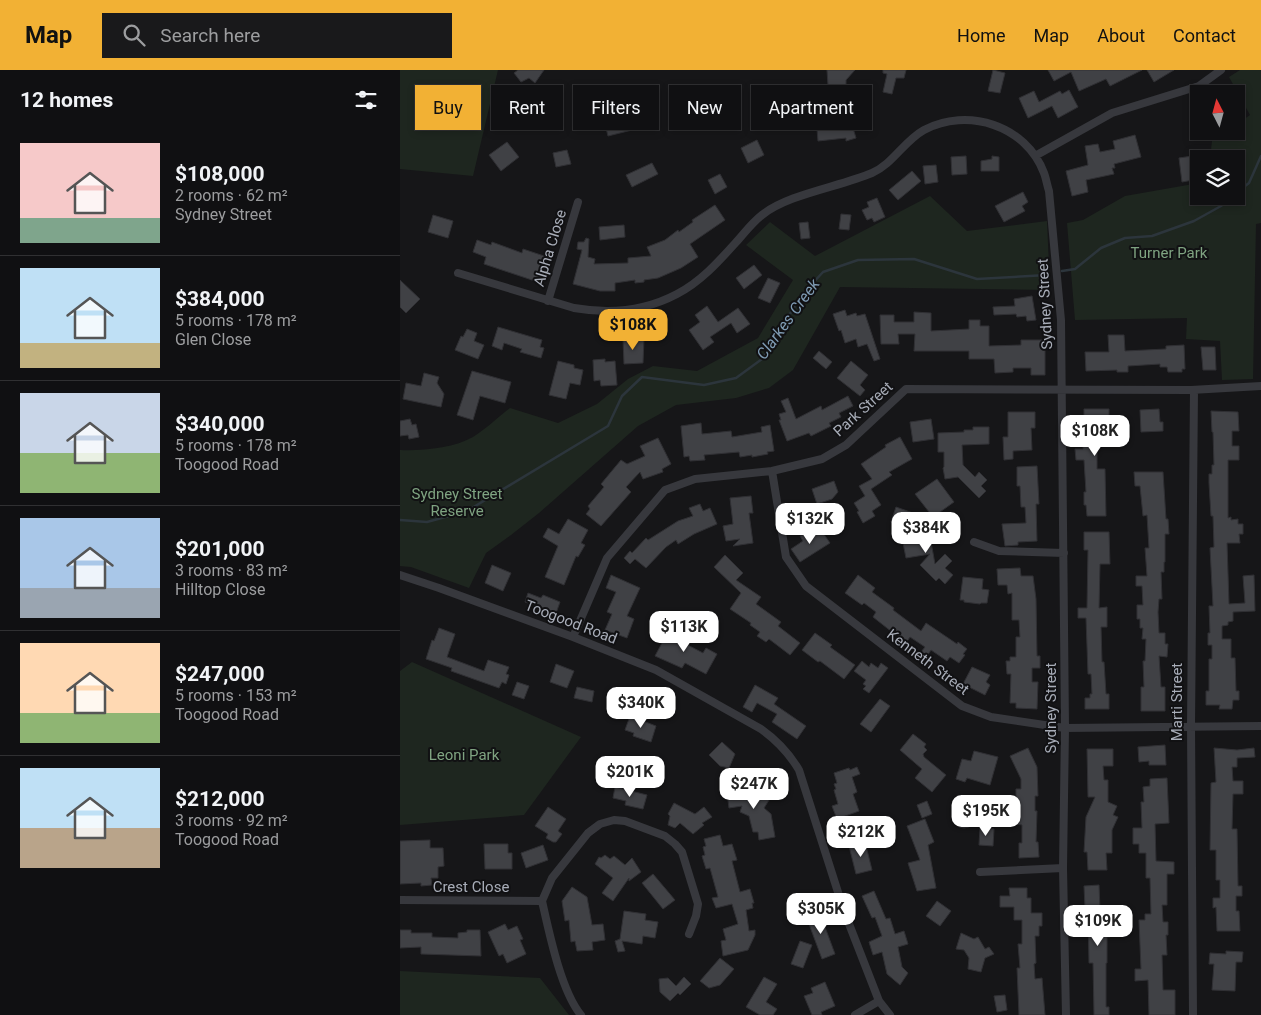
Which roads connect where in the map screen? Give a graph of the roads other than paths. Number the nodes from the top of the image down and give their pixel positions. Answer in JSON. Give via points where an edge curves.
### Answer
{"nodes":[{"id":1,"x":1221,"y":70,"type":"edge"},
{"id":2,"x":1035,"y":156,"type":"junction"},
{"id":3,"x":578,"y":202,"type":"dead end"},
{"id":4,"x":458,"y":273,"type":"dead end"},
{"id":5,"x":548,"y":301,"type":"junction"},
{"id":6,"x":1261,"y":386,"type":"edge"},
{"id":7,"x":1062,"y":390,"type":"junction"},
{"id":8,"x":1194,"y":390,"type":"junction"},
{"id":9,"x":772,"y":471,"type":"junction"},
{"id":10,"x":974,"y":542,"type":"dead end"},
{"id":11,"x":1064,"y":553,"type":"junction"},
{"id":12,"x":400,"y":575,"type":"edge"},
{"id":13,"x":573,"y":637,"type":"junction"},
{"id":14,"x":1190,"y":726,"type":"junction"},
{"id":15,"x":1261,"y":726,"type":"edge"},
{"id":16,"x":1065,"y":728,"type":"junction"},
{"id":17,"x":1063,"y":868,"type":"junction"},
{"id":18,"x":980,"y":872,"type":"dead end"},
{"id":19,"x":400,"y":900,"type":"edge"},
{"id":20,"x":542,"y":901,"type":"junction"},
{"id":21,"x":689,"y":934,"type":"dead end"},
{"id":22,"x":879,"y":1001,"type":"junction"},
{"id":23,"x":581,"y":1015,"type":"edge"},
{"id":24,"x":855,"y":1015,"type":"edge"},
{"id":25,"x":890,"y":1015,"type":"edge"},
{"id":26,"x":1067,"y":1015,"type":"edge"},
{"id":27,"x":1193,"y":1015,"type":"edge"}],
"edges":[{"from":1,"to":2,"type":"street","via":[[1199,86],[1112,113]]},
{"from":2,"to":5,"type":"street","name":"Sydney Street","via":[[1017,136],[1002,128],[982,121],[961,119],[942,122],[923,130],[878,171],[774,207],[754,222],[696,282],[669,298],[615,312],[594,312]]},
{"from":2,"to":7,"type":"street","name":"Sydney Street","via":[[1049,191],[1061,320]]},
{"from":3,"to":5,"type":"street","name":"Alpha Close"},
{"from":4,"to":5,"type":"street","name":"Sydney Street"},
{"from":6,"to":8,"type":"street","name":"Park Street"},
{"from":7,"to":8,"type":"street","name":"Park Street"},
{"from":7,"to":9,"type":"street","name":"Park Street","via":[[906,389],[846,445],[822,459]]},
{"from":7,"to":11,"type":"street","name":"Sydney Street"},
{"from":8,"to":14,"type":"street","name":"Marti Street"},
{"from":9,"to":13,"type":"street","name":"Park Street","via":[[695,479],[665,490],[607,558]]},
{"from":9,"to":16,"type":"street","name":"Kenneth Street","via":[[786,557],[806,586],[962,706],[991,718]]},
{"from":10,"to":11,"type":"street","via":[[1000,551]]},
{"from":11,"to":16,"type":"street","name":"Sydney Street"},
{"from":12,"to":13,"type":"street","name":"Toogood Road"},
{"from":13,"to":22,"type":"street","name":"Toogood Road","via":[[656,670],[761,729],[789,754],[800,770],[844,910]]},
{"from":14,"to":15,"type":"street","name":"Kenneth Street"},
{"from":14,"to":16,"type":"street","name":"Kenneth Street"},
{"from":14,"to":27,"type":"street","name":"Marti Street"},
{"from":16,"to":17,"type":"street","name":"Sydney Street"},
{"from":17,"to":18,"type":"street"},
{"from":17,"to":26,"type":"street","name":"Sydney Street"},
{"from":19,"to":20,"type":"street","name":"Crest Close"},
{"from":20,"to":21,"type":"street","via":[[552,878],[588,833],[600,824],[626,821],[665,836],[682,852],[698,904]]},
{"from":20,"to":23,"type":"street","via":[[569,996]]},
{"from":22,"to":24,"type":"street"},
{"from":22,"to":25,"type":"street","name":"Toogood Road"}]}
